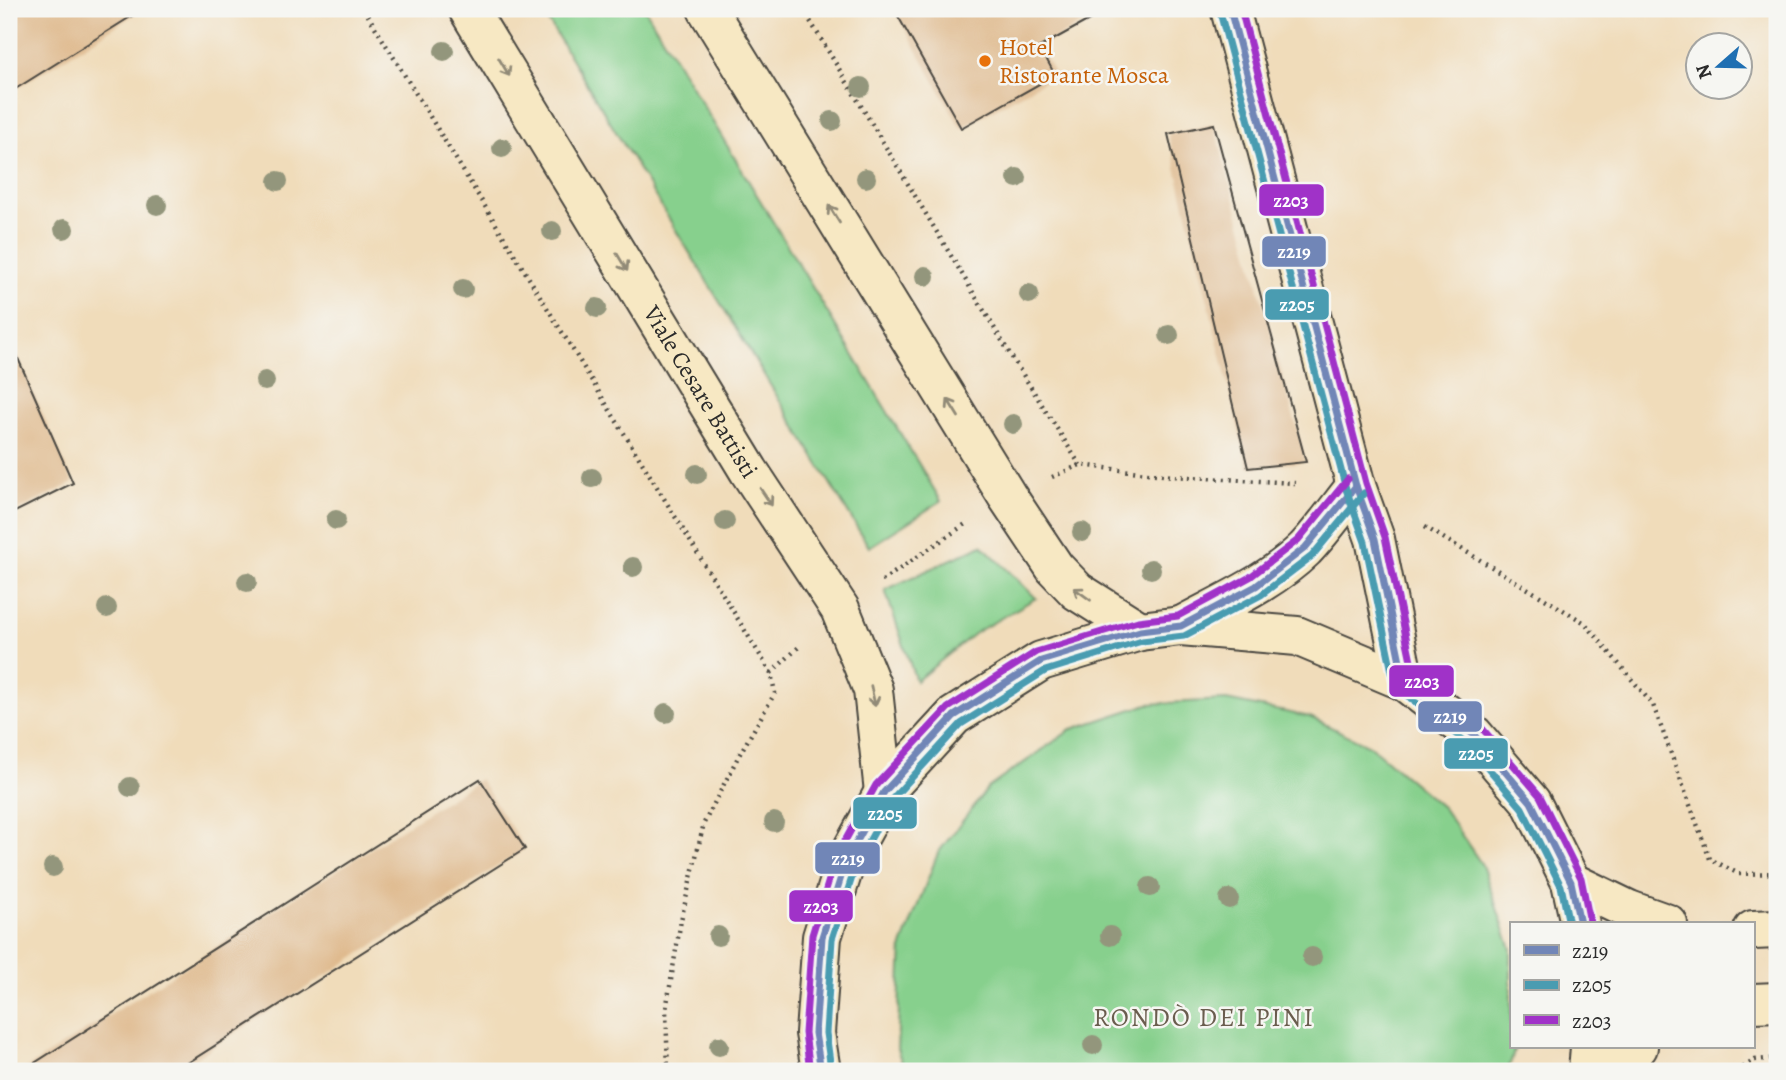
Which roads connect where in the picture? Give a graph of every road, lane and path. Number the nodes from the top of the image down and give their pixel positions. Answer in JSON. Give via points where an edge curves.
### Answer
{"nodes":[{"id":1,"x":364,"y":9,"type":"edge"},
{"id":2,"x":468,"y":9,"type":"edge"},
{"id":3,"x":707,"y":9,"type":"edge"},
{"id":4,"x":803,"y":9,"type":"edge"},
{"id":5,"x":1230,"y":9,"type":"edge"},
{"id":6,"x":1080,"y":465,"type":"junction"},
{"id":7,"x":1356,"y":486,"type":"junction"},
{"id":8,"x":1007,"y":496,"type":"junction"},
{"id":9,"x":840,"y":609,"type":"junction"},
{"id":10,"x":1181,"y":626,"type":"junction"},
{"id":11,"x":1140,"y":631,"type":"junction"},
{"id":12,"x":771,"y":673,"type":"junction"},
{"id":13,"x":1404,"y":681,"type":"junction"},
{"id":14,"x":884,"y":792,"type":"junction"},
{"id":15,"x":1777,"y":873,"type":"edge"},
{"id":16,"x":1571,"y":882,"type":"junction"},
{"id":17,"x":1580,"y":922,"type":"edge"},
{"id":18,"x":1662,"y":922,"type":"edge"},
{"id":19,"x":1777,"y":929,"type":"edge"},
{"id":20,"x":1754,"y":930,"type":"edge"},
{"id":21,"x":1777,"y":1002,"type":"edge"},
{"id":22,"x":1754,"y":1003,"type":"edge"},
{"id":23,"x":1590,"y":1048,"type":"edge"},
{"id":24,"x":1637,"y":1048,"type":"edge"},
{"id":25,"x":1777,"y":1058,"type":"edge"},
{"id":26,"x":667,"y":1071,"type":"edge"},
{"id":27,"x":821,"y":1071,"type":"edge"},
{"id":28,"x":1588,"y":1071,"type":"edge"},
{"id":29,"x":1612,"y":1071,"type":"edge"},
{"id":30,"x":1737,"y":1071,"type":"edge"}],
"edges":[{"from":1,"to":12,"type":"path"},
{"from":2,"to":9,"type":"main road","name":"Viale Cesare Battisti","one_way":true,"via":[[749,471]]},
{"from":8,"to":3,"type":"main road","one_way":true},
{"from":4,"to":6,"type":"path"},
{"from":5,"to":7,"type":"main road"},
{"from":6,"to":7,"type":"path","via":[[1172,476]]},
{"from":6,"to":8,"type":"path"},
{"from":7,"to":10,"type":"main road","via":[[1305,548],[1280,570]]},
{"from":7,"to":13,"type":"main road","via":[[1375,538]]},
{"from":7,"to":15,"type":"path","via":[[1585,623],[1653,705],[1710,859],[1739,874]]},
{"from":8,"to":9,"type":"path"},
{"from":11,"to":8,"type":"main road","one_way":true,"via":[[1077,591],[1055,568]]},
{"from":9,"to":12,"type":"path"},
{"from":9,"to":14,"type":"main road","name":"Viale Cesare Battisti","one_way":true,"via":[[873,690]]},
{"from":10,"to":11,"type":"main road"},
{"from":10,"to":13,"type":"main road","via":[[1297,636]]},
{"from":11,"to":14,"type":"main road","via":[[1041,661],[1008,681],[954,716]]},
{"from":12,"to":26,"type":"path","via":[[775,693],[704,823],[666,1010]]},
{"from":13,"to":16,"type":"main road","via":[[1474,735],[1531,802]]},
{"from":14,"to":27,"type":"main road","via":[[846,861],[822,937],[815,1033]]},
{"from":16,"to":17,"type":"main road"},
{"from":16,"to":18,"type":"main road"},
{"from":19,"to":20,"type":"main road"},
{"from":21,"to":22,"type":"main road"},
{"from":23,"to":28,"type":"main road"},
{"from":24,"to":29,"type":"main road"},
{"from":25,"to":30,"type":"path","via":[[1755,1059]]}]}
